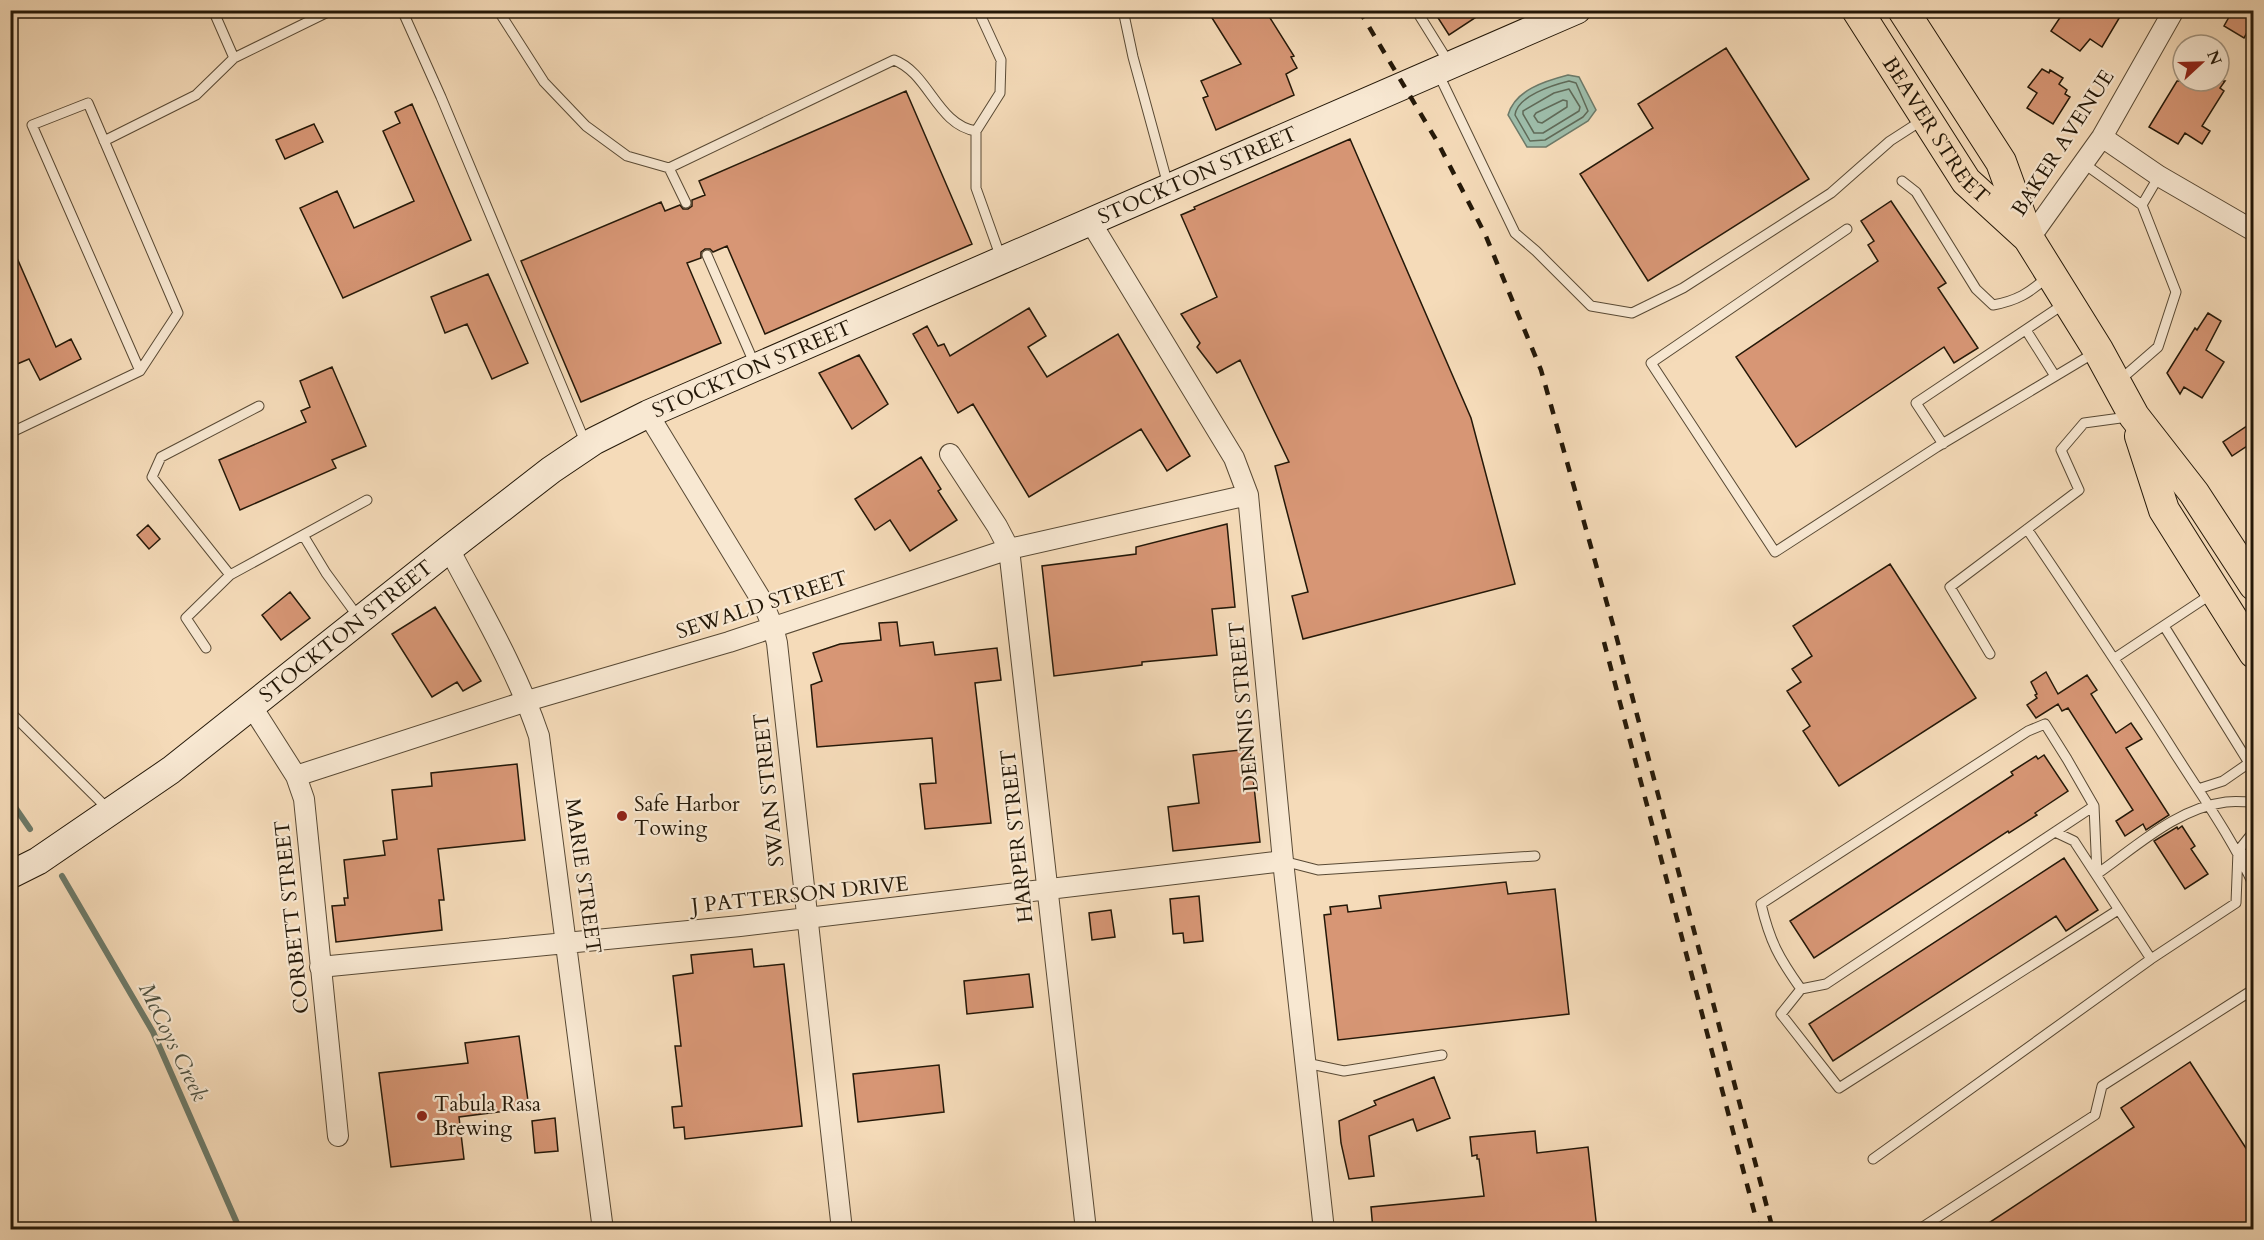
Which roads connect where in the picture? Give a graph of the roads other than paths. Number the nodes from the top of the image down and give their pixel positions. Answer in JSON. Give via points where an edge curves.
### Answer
{"nodes":[{"id":1,"x":213,"y":10,"type":"edge"},
{"id":2,"x":332,"y":10,"type":"edge"},
{"id":3,"x":402,"y":10,"type":"edge"},
{"id":4,"x":498,"y":10,"type":"edge"},
{"id":5,"x":978,"y":10,"type":"edge"},
{"id":6,"x":1123,"y":10,"type":"edge"},
{"id":7,"x":1416,"y":10,"type":"edge"},
{"id":8,"x":1576,"y":10,"type":"edge"},
{"id":9,"x":1857,"y":10,"type":"edge"},
{"id":10,"x":1903,"y":10,"type":"edge"},
{"id":11,"x":2174,"y":10,"type":"edge"},
{"id":12,"x":234,"y":58,"type":"junction"},
{"id":13,"x":1443,"y":68,"type":"junction"},
{"id":14,"x":1926,"y":118,"type":"junction"},
{"id":15,"x":976,"y":131,"type":"junction"},
{"id":16,"x":2102,"y":137,"type":"junction"},
{"id":17,"x":104,"y":141,"type":"junction"},
{"id":18,"x":2083,"y":163,"type":"junction"},
{"id":19,"x":669,"y":168,"type":"junction"},
{"id":20,"x":2159,"y":176,"type":"junction"},
{"id":21,"x":1902,"y":181,"type":"dead end"},
{"id":22,"x":1169,"y":187,"type":"junction"},
{"id":23,"x":686,"y":203,"type":"dead end"},
{"id":24,"x":2142,"y":205,"type":"junction"},
{"id":25,"x":1090,"y":221,"type":"junction"},
{"id":26,"x":1847,"y":229,"type":"dead end"},
{"id":27,"x":2253,"y":231,"type":"edge"},
{"id":28,"x":2029,"y":239,"type":"junction"},
{"id":29,"x":707,"y":255,"type":"dead end"},
{"id":30,"x":1002,"y":260,"type":"junction"},
{"id":31,"x":2050,"y":273,"type":"junction"},
{"id":32,"x":2068,"y":301,"type":"junction"},
{"id":33,"x":2026,"y":330,"type":"junction"},
{"id":34,"x":2098,"y":350,"type":"junction"},
{"id":35,"x":756,"y":367,"type":"junction"},
{"id":36,"x":140,"y":371,"type":"junction"},
{"id":37,"x":2055,"y":376,"type":"junction"},
{"id":38,"x":2116,"y":383,"type":"junction"},
{"id":39,"x":259,"y":406,"type":"dead end"},
{"id":40,"x":648,"y":414,"type":"junction"},
{"id":41,"x":2134,"y":416,"type":"junction"},
{"id":42,"x":10,"y":433,"type":"edge"},
{"id":43,"x":1943,"y":444,"type":"junction"},
{"id":44,"x":587,"y":446,"type":"junction"},
{"id":45,"x":950,"y":454,"type":"dead end"},
{"id":46,"x":1248,"y":495,"type":"junction"},
{"id":47,"x":368,"y":500,"type":"dead end"},
{"id":48,"x":2027,"y":529,"type":"junction"},
{"id":49,"x":303,"y":535,"type":"junction"},
{"id":50,"x":449,"y":549,"type":"junction"},
{"id":51,"x":1009,"y":549,"type":"junction"},
{"id":52,"x":230,"y":575,"type":"junction"},
{"id":53,"x":2253,"y":585,"type":"edge"},
{"id":54,"x":2214,"y":592,"type":"junction"},
{"id":55,"x":360,"y":620,"type":"junction"},
{"id":56,"x":2163,"y":626,"type":"junction"},
{"id":57,"x":773,"y":627,"type":"junction"},
{"id":58,"x":206,"y":648,"type":"dead end"},
{"id":59,"x":2253,"y":653,"type":"edge"},
{"id":60,"x":1990,"y":654,"type":"dead end"},
{"id":61,"x":2115,"y":658,"type":"junction"},
{"id":62,"x":528,"y":701,"type":"junction"},
{"id":63,"x":252,"y":707,"type":"junction"},
{"id":64,"x":10,"y":712,"type":"edge"},
{"id":65,"x":296,"y":776,"type":"junction"},
{"id":66,"x":2198,"y":789,"type":"junction"},
{"id":67,"x":2253,"y":802,"type":"edge"},
{"id":68,"x":2094,"y":806,"type":"junction"},
{"id":69,"x":2209,"y":806,"type":"junction"},
{"id":70,"x":111,"y":812,"type":"junction"},
{"id":71,"x":2253,"y":831,"type":"edge"},
{"id":72,"x":2055,"y":832,"type":"junction"},
{"id":73,"x":2238,"y":851,"type":"junction"},
{"id":74,"x":1536,"y":856,"type":"dead end"},
{"id":75,"x":2253,"y":859,"type":"edge"},
{"id":76,"x":1283,"y":861,"type":"junction"},
{"id":77,"x":2097,"y":874,"type":"junction"},
{"id":78,"x":10,"y":875,"type":"edge"},
{"id":79,"x":2253,"y":886,"type":"edge"},
{"id":80,"x":1047,"y":890,"type":"junction"},
{"id":81,"x":2118,"y":910,"type":"junction"},
{"id":82,"x":807,"y":918,"type":"junction"},
{"id":83,"x":568,"y":943,"type":"junction"},
{"id":84,"x":2151,"y":958,"type":"junction"},
{"id":85,"x":320,"y":967,"type":"junction"},
{"id":86,"x":1801,"y":989,"type":"junction"},
{"id":87,"x":2253,"y":989,"type":"edge"},
{"id":88,"x":1442,"y":1055,"type":"dead end"},
{"id":89,"x":1306,"y":1063,"type":"junction"},
{"id":90,"x":338,"y":1136,"type":"dead end"},
{"id":91,"x":1873,"y":1159,"type":"dead end"},
{"id":92,"x":603,"y":1230,"type":"edge"},
{"id":93,"x":842,"y":1230,"type":"edge"},
{"id":94,"x":1086,"y":1230,"type":"edge"},
{"id":95,"x":1324,"y":1230,"type":"edge"},
{"id":96,"x":1918,"y":1230,"type":"edge"}],
"edges":[{"from":1,"to":12,"type":"lane"},
{"from":2,"to":12,"type":"lane"},
{"from":3,"to":44,"type":"lane"},
{"from":4,"to":19,"type":"lane","via":[[544,82],[586,126],[627,156]]},
{"from":5,"to":15,"type":"lane","via":[[1001,60],[1000,93]]},
{"from":6,"to":22,"type":"lane"},
{"from":7,"to":13,"type":"lane"},
{"from":8,"to":13,"type":"main road","name":"STOCKTON STREET"},
{"from":9,"to":14,"type":"main road","name":"BEAVER STREET"},
{"from":10,"to":28,"type":"main road","name":"BEAVER STREET","via":[[2001,162]]},
{"from":11,"to":16,"type":"street","name":"BAKER AVENUE"},
{"from":12,"to":17,"type":"lane","via":[[196,95]]},
{"from":13,"to":14,"type":"lane","via":[[1515,233],[1591,306],[1632,313],[1683,288],[1831,193],[1890,141]]},
{"from":13,"to":22,"type":"main road","name":"STOCKTON STREET"},
{"from":14,"to":28,"type":"main road","name":"BEAVER STREET","via":[[1966,181]]},
{"from":15,"to":19,"type":"lane","via":[[964,129],[951,119],[906,64],[894,60]]},
{"from":15,"to":30,"type":"lane","via":[[976,188]]},
{"from":16,"to":18,"type":"street","name":"BAKER AVENUE"},
{"from":16,"to":20,"type":"street"},
{"from":17,"to":36,"type":"lane","via":[[178,313]]},
{"from":17,"to":36,"type":"lane","via":[[88,103],[32,125]]},
{"from":18,"to":24,"type":"lane"},
{"from":18,"to":28,"type":"street","name":"BAKER AVENUE"},
{"from":19,"to":23,"type":"lane"},
{"from":20,"to":24,"type":"lane"},
{"from":20,"to":27,"type":"street"},
{"from":21,"to":31,"type":"lane","via":[[1916,192],[1976,290],[1993,305],[2030,293]]},
{"from":22,"to":25,"type":"main road","name":"STOCKTON STREET"},
{"from":24,"to":38,"type":"lane","via":[[2176,292],[2157,347]]},
{"from":25,"to":30,"type":"main road","name":"STOCKTON STREET"},
{"from":25,"to":46,"type":"street","name":"DENNIS STREET","via":[[1234,458]]},
{"from":26,"to":43,"type":"lane","via":[[1651,363],[1775,552]]},
{"from":28,"to":31,"type":"main road","name":"BEAVER STREET"},
{"from":29,"to":35,"type":"lane"},
{"from":30,"to":35,"type":"main road","name":"STOCKTON STREET"},
{"from":31,"to":32,"type":"main road","name":"BEAVER STREET"},
{"from":32,"to":33,"type":"lane"},
{"from":32,"to":34,"type":"main road","name":"BEAVER STREET"},
{"from":33,"to":37,"type":"lane"},
{"from":33,"to":43,"type":"lane","via":[[1916,403]]},
{"from":34,"to":37,"type":"lane"},
{"from":34,"to":38,"type":"main road","name":"BEAVER STREET"},
{"from":35,"to":40,"type":"main road","name":"STOCKTON STREET"},
{"from":36,"to":42,"type":"lane"},
{"from":37,"to":43,"type":"lane"},
{"from":38,"to":41,"type":"main road","name":"BEAVER STREET"},
{"from":39,"to":52,"type":"lane","via":[[161,457],[152,477]]},
{"from":40,"to":44,"type":"main road","name":"STOCKTON STREET"},
{"from":40,"to":57,"type":"street","name":"SWAN STREET","via":[[762,602]]},
{"from":41,"to":48,"type":"lane","via":[[2084,423],[2061,450],[2079,490]]},
{"from":41,"to":53,"type":"main road","name":"BEAVER STREET","via":[[2194,493]]},
{"from":41,"to":54,"type":"main road","name":"BEAVER STREET","via":[[2164,510]]},
{"from":44,"to":50,"type":"main road","name":"STOCKTON STREET"},
{"from":45,"to":51,"type":"street","name":"HARPER STREET"},
{"from":46,"to":51,"type":"street","name":"SEWALD STREET"},
{"from":46,"to":76,"type":"street","name":"DENNIS STREET"},
{"from":47,"to":49,"type":"lane"},
{"from":48,"to":60,"type":"lane","via":[[1950,587]]},
{"from":48,"to":61,"type":"lane"},
{"from":49,"to":52,"type":"lane"},
{"from":49,"to":55,"type":"lane"},
{"from":50,"to":55,"type":"main road","name":"STOCKTON STREET"},
{"from":50,"to":62,"type":"street","name":"MARIE STREET"},
{"from":51,"to":57,"type":"street","name":"SEWALD STREET"},
{"from":51,"to":80,"type":"street","name":"HARPER STREET"},
{"from":52,"to":58,"type":"lane","via":[[186,618]]},
{"from":54,"to":56,"type":"lane"},
{"from":54,"to":59,"type":"main road","name":"BEAVER STREET"},
{"from":55,"to":63,"type":"main road","name":"STOCKTON STREET"},
{"from":56,"to":61,"type":"lane"},
{"from":56,"to":66,"type":"lane","via":[[2249,763],[2223,781]]},
{"from":57,"to":62,"type":"street","name":"SEWALD STREET"},
{"from":57,"to":82,"type":"street","name":"SWAN STREET"},
{"from":61,"to":66,"type":"lane"},
{"from":62,"to":65,"type":"street","name":"SEWALD STREET"},
{"from":62,"to":83,"type":"street","name":"MARIE STREET","via":[[540,736]]},
{"from":63,"to":65,"type":"street","name":"CORBETT STREET"},
{"from":63,"to":70,"type":"main road","name":"STOCKTON STREET"},
{"from":64,"to":70,"type":"lane"},
{"from":65,"to":85,"type":"street","name":"CORBETT STREET","via":[[304,800]]},
{"from":66,"to":69,"type":"lane"},
{"from":67,"to":69,"type":"lane"},
{"from":68,"to":72,"type":"lane"},
{"from":68,"to":77,"type":"lane"},
{"from":68,"to":86,"type":"lane","via":[[2044,724],[2028,731],[1761,904],[1778,956]]},
{"from":69,"to":73,"type":"lane"},
{"from":69,"to":77,"type":"lane","via":[[2174,820]]},
{"from":70,"to":78,"type":"main road","name":"STOCKTON STREET"},
{"from":71,"to":73,"type":"lane"},
{"from":72,"to":77,"type":"lane","via":[[2074,841]]},
{"from":72,"to":86,"type":"lane","via":[[1826,984]]},
{"from":73,"to":75,"type":"lane"},
{"from":73,"to":79,"type":"lane"},
{"from":73,"to":84,"type":"lane","via":[[2236,903]]},
{"from":74,"to":76,"type":"lane","via":[[1318,870]]},
{"from":76,"to":80,"type":"street","name":"J PATTERSON DRIVE"},
{"from":76,"to":89,"type":"street","name":"DENNIS STREET"},
{"from":77,"to":81,"type":"lane"},
{"from":80,"to":82,"type":"street","name":"J PATTERSON DRIVE"},
{"from":80,"to":94,"type":"street","name":"HARPER STREET"},
{"from":81,"to":84,"type":"lane"},
{"from":81,"to":86,"type":"lane","via":[[1839,1088],[1781,1014]]},
{"from":82,"to":83,"type":"street","name":"J PATTERSON DRIVE"},
{"from":82,"to":93,"type":"street","name":"SWAN STREET"},
{"from":83,"to":85,"type":"street","name":"J PATTERSON DRIVE"},
{"from":83,"to":92,"type":"street","name":"MARIE STREET"},
{"from":84,"to":91,"type":"lane"},
{"from":85,"to":90,"type":"street","name":"CORBETT STREET"},
{"from":87,"to":96,"type":"lane","via":[[2102,1086],[2095,1115]]},
{"from":88,"to":89,"type":"lane","via":[[1344,1071]]},
{"from":89,"to":95,"type":"street","name":"DENNIS STREET"}]}
